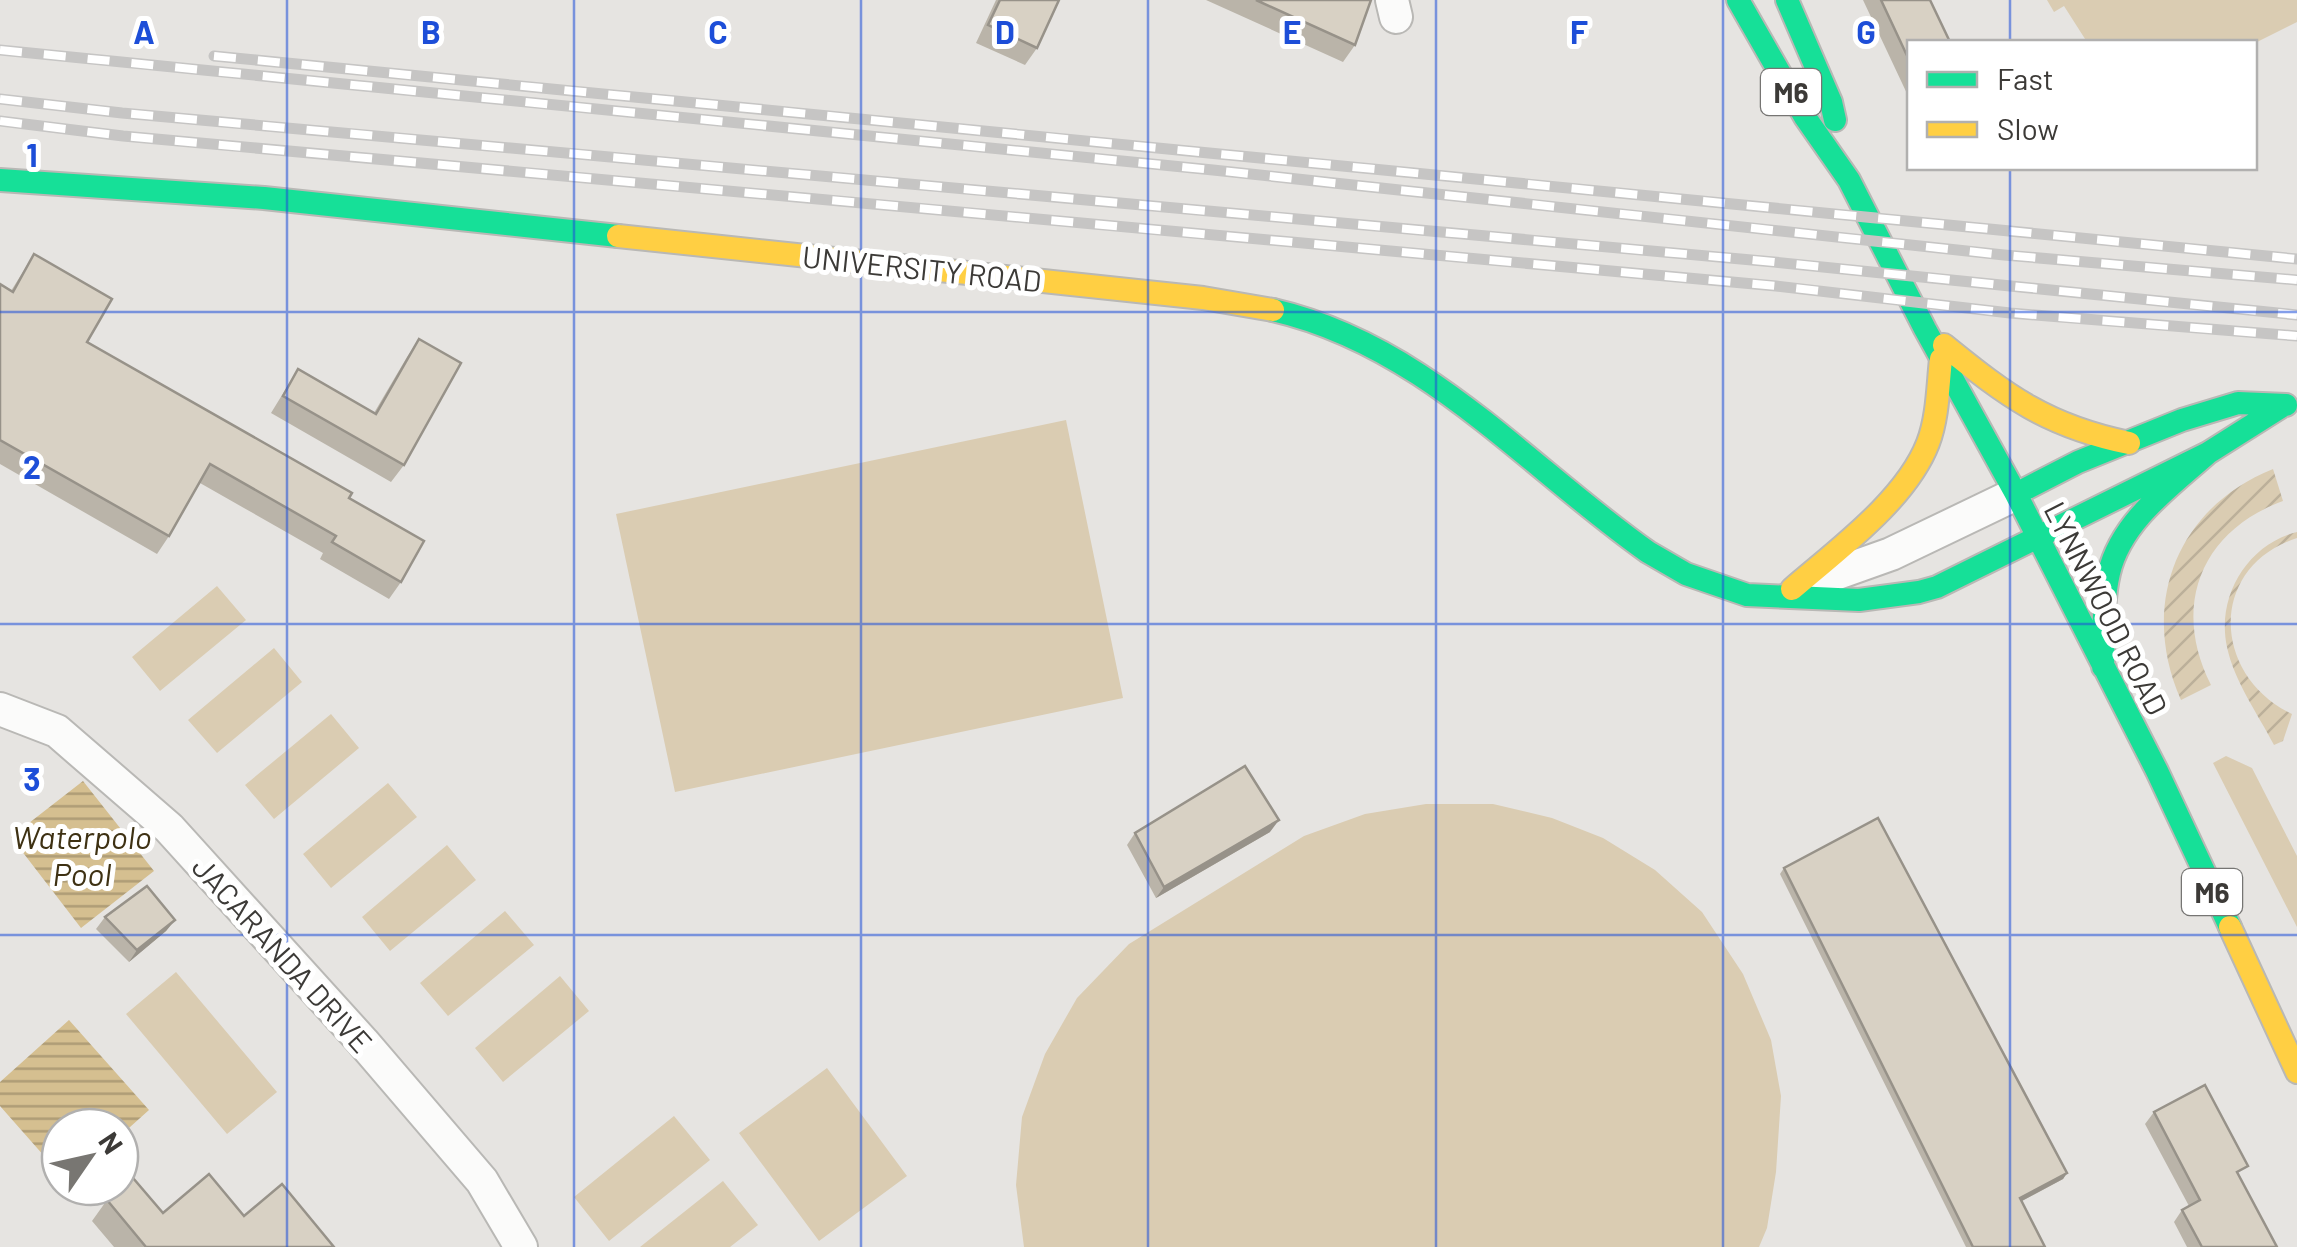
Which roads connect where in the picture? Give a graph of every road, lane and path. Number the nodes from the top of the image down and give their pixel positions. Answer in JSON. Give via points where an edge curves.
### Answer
{"nodes":[{"id":1,"x":1738,"y":0,"type":"edge"},
{"id":2,"x":1787,"y":0,"type":"edge"},
{"id":3,"x":0,"y":180,"type":"edge"},
{"id":4,"x":1849,"y":180,"type":"junction"},
{"id":5,"x":1925,"y":329,"type":"junction"},
{"id":6,"x":1941,"y":359,"type":"junction"},
{"id":7,"x":2291,"y":406,"type":"edge"},
{"id":8,"x":2129,"y":443,"type":"junction"},
{"id":9,"x":2208,"y":452,"type":"junction"},
{"id":10,"x":2016,"y":494,"type":"junction"},
{"id":11,"x":2036,"y":538,"type":"junction"},
{"id":12,"x":1777,"y":593,"type":"junction"},
{"id":13,"x":2103,"y":667,"type":"junction"},
{"id":14,"x":0,"y":709,"type":"edge"},
{"id":15,"x":2297,"y":1072,"type":"edge"},
{"id":16,"x":521,"y":1247,"type":"edge"}],
"edges":[{"from":1,"to":4,"type":"street","name":"LYNNWOOD ROAD","number":"M6"},
{"from":2,"to":4,"type":"street","name":"LYNNWOOD ROAD","number":"M6","via":[[1831,102]]},
{"from":3,"to":12,"type":"street","name":"UNIVERSITY ROAD","via":[[264,198],[1266,308],[1390,357],[1466,406],[1632,541],[1674,567],[1707,583]]},
{"from":4,"to":5,"type":"street","name":"LYNNWOOD ROAD","number":"M6"},
{"from":5,"to":6,"type":"street","name":"LYNNWOOD ROAD","number":"M6"},
{"from":5,"to":8,"type":"street","via":[[2033,414],[2085,435]]},
{"from":6,"to":10,"type":"street","name":"LYNNWOOD ROAD","number":"M6"},
{"from":6,"to":12,"type":"street","via":[[1930,440],[1919,464],[1842,545]]},
{"from":7,"to":8,"type":"street","name":"UNIVERSITY ROAD","via":[[2238,404]]},
{"from":7,"to":9,"type":"street","name":"UNIVERSITY ROAD"},
{"from":8,"to":10,"type":"street","name":"UNIVERSITY ROAD"},
{"from":9,"to":11,"type":"street","name":"UNIVERSITY ROAD"},
{"from":9,"to":13,"type":"street","via":[[2121,542],[2110,568]]},
{"from":10,"to":11,"type":"street","name":"LYNNWOOD ROAD","number":"M6"},
{"from":10,"to":12,"type":"street","name":"UNIVERSITY ROAD","via":[[1891,554]]},
{"from":11,"to":12,"type":"street","name":"UNIVERSITY ROAD","via":[[1896,600]]},
{"from":11,"to":13,"type":"street","name":"LYNNWOOD ROAD","number":"M6"},
{"from":13,"to":15,"type":"street","name":"LYNNWOOD ROAD","number":"M6"},
{"from":14,"to":16,"type":"street","name":"JACARANDA DRIVE","via":[[58,731],[170,828],[482,1181]]}]}
